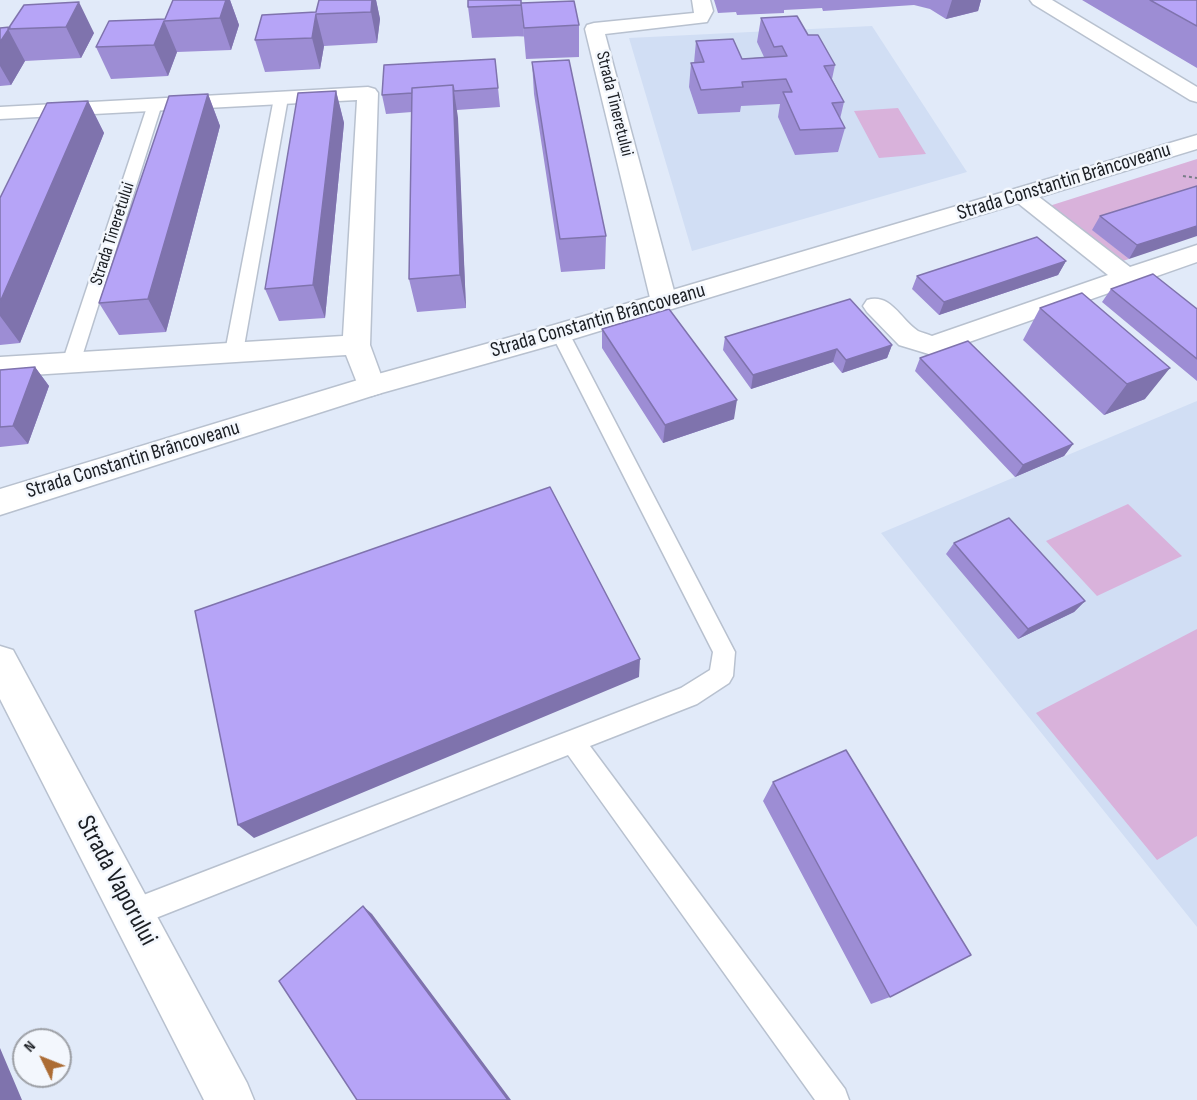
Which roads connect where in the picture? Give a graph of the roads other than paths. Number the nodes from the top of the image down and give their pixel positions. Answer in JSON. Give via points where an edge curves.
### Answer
{"nodes":[{"id":1,"x":701,"y":0,"type":"edge"},
{"id":2,"x":1039,"y":0,"type":"edge"},
{"id":3,"x":1197,"y":96,"type":"edge"},
{"id":4,"x":281,"y":98,"type":"junction"},
{"id":5,"x":155,"y":104,"type":"junction"},
{"id":6,"x":0,"y":113,"type":"edge"},
{"id":7,"x":1197,"y":142,"type":"edge"},
{"id":8,"x":1022,"y":195,"type":"junction"},
{"id":9,"x":1197,"y":253,"type":"edge"},
{"id":10,"x":1126,"y":277,"type":"junction"},
{"id":11,"x":664,"y":302,"type":"junction"},
{"id":12,"x":876,"y":306,"type":"dead end"},
{"id":13,"x":560,"y":333,"type":"junction"},
{"id":14,"x":356,"y":345,"type":"junction"},
{"id":15,"x":234,"y":352,"type":"junction"},
{"id":16,"x":71,"y":363,"type":"junction"},
{"id":17,"x":0,"y":367,"type":"edge"},
{"id":18,"x":371,"y":386,"type":"junction"},
{"id":19,"x":0,"y":502,"type":"edge"},
{"id":20,"x":0,"y":662,"type":"edge"},
{"id":21,"x":572,"y":741,"type":"junction"},
{"id":22,"x":133,"y":913,"type":"junction"},
{"id":23,"x":230,"y":1100,"type":"edge"},
{"id":24,"x":834,"y":1100,"type":"edge"}],
"edges":[{"from":1,"to":11,"type":"street","name":"Strada Tineretului","via":[[704,11],[700,18],[594,28]]},
{"from":2,"to":3,"type":"street"},
{"from":4,"to":5,"type":"street"},
{"from":4,"to":14,"type":"street","via":[[368,93]]},
{"from":4,"to":15,"type":"lane"},
{"from":5,"to":6,"type":"street"},
{"from":5,"to":16,"type":"lane","name":"Strada Tineretului"},
{"from":7,"to":8,"type":"street","name":"Strada Constantin Brâncoveanu"},
{"from":8,"to":10,"type":"street"},
{"from":8,"to":11,"type":"street","name":"Strada Constantin Brâncoveanu"},
{"from":9,"to":10,"type":"street"},
{"from":10,"to":12,"type":"street","via":[[932,346],[909,338]]},
{"from":11,"to":13,"type":"street","name":"Strada Constantin Brâncoveanu"},
{"from":13,"to":18,"type":"street","name":"Strada Constantin Brâncoveanu"},
{"from":13,"to":21,"type":"lane","via":[[723,652],[721,676],[690,696]]},
{"from":14,"to":15,"type":"street"},
{"from":14,"to":18,"type":"street"},
{"from":15,"to":16,"type":"street"},
{"from":16,"to":17,"type":"street"},
{"from":18,"to":19,"type":"street","name":"Strada Constantin Brâncoveanu"},
{"from":20,"to":22,"type":"street","name":"Strada Vaporului"},
{"from":21,"to":22,"type":"lane"},
{"from":21,"to":24,"type":"lane"},
{"from":22,"to":23,"type":"street","name":"Strada Vaporului"}]}
